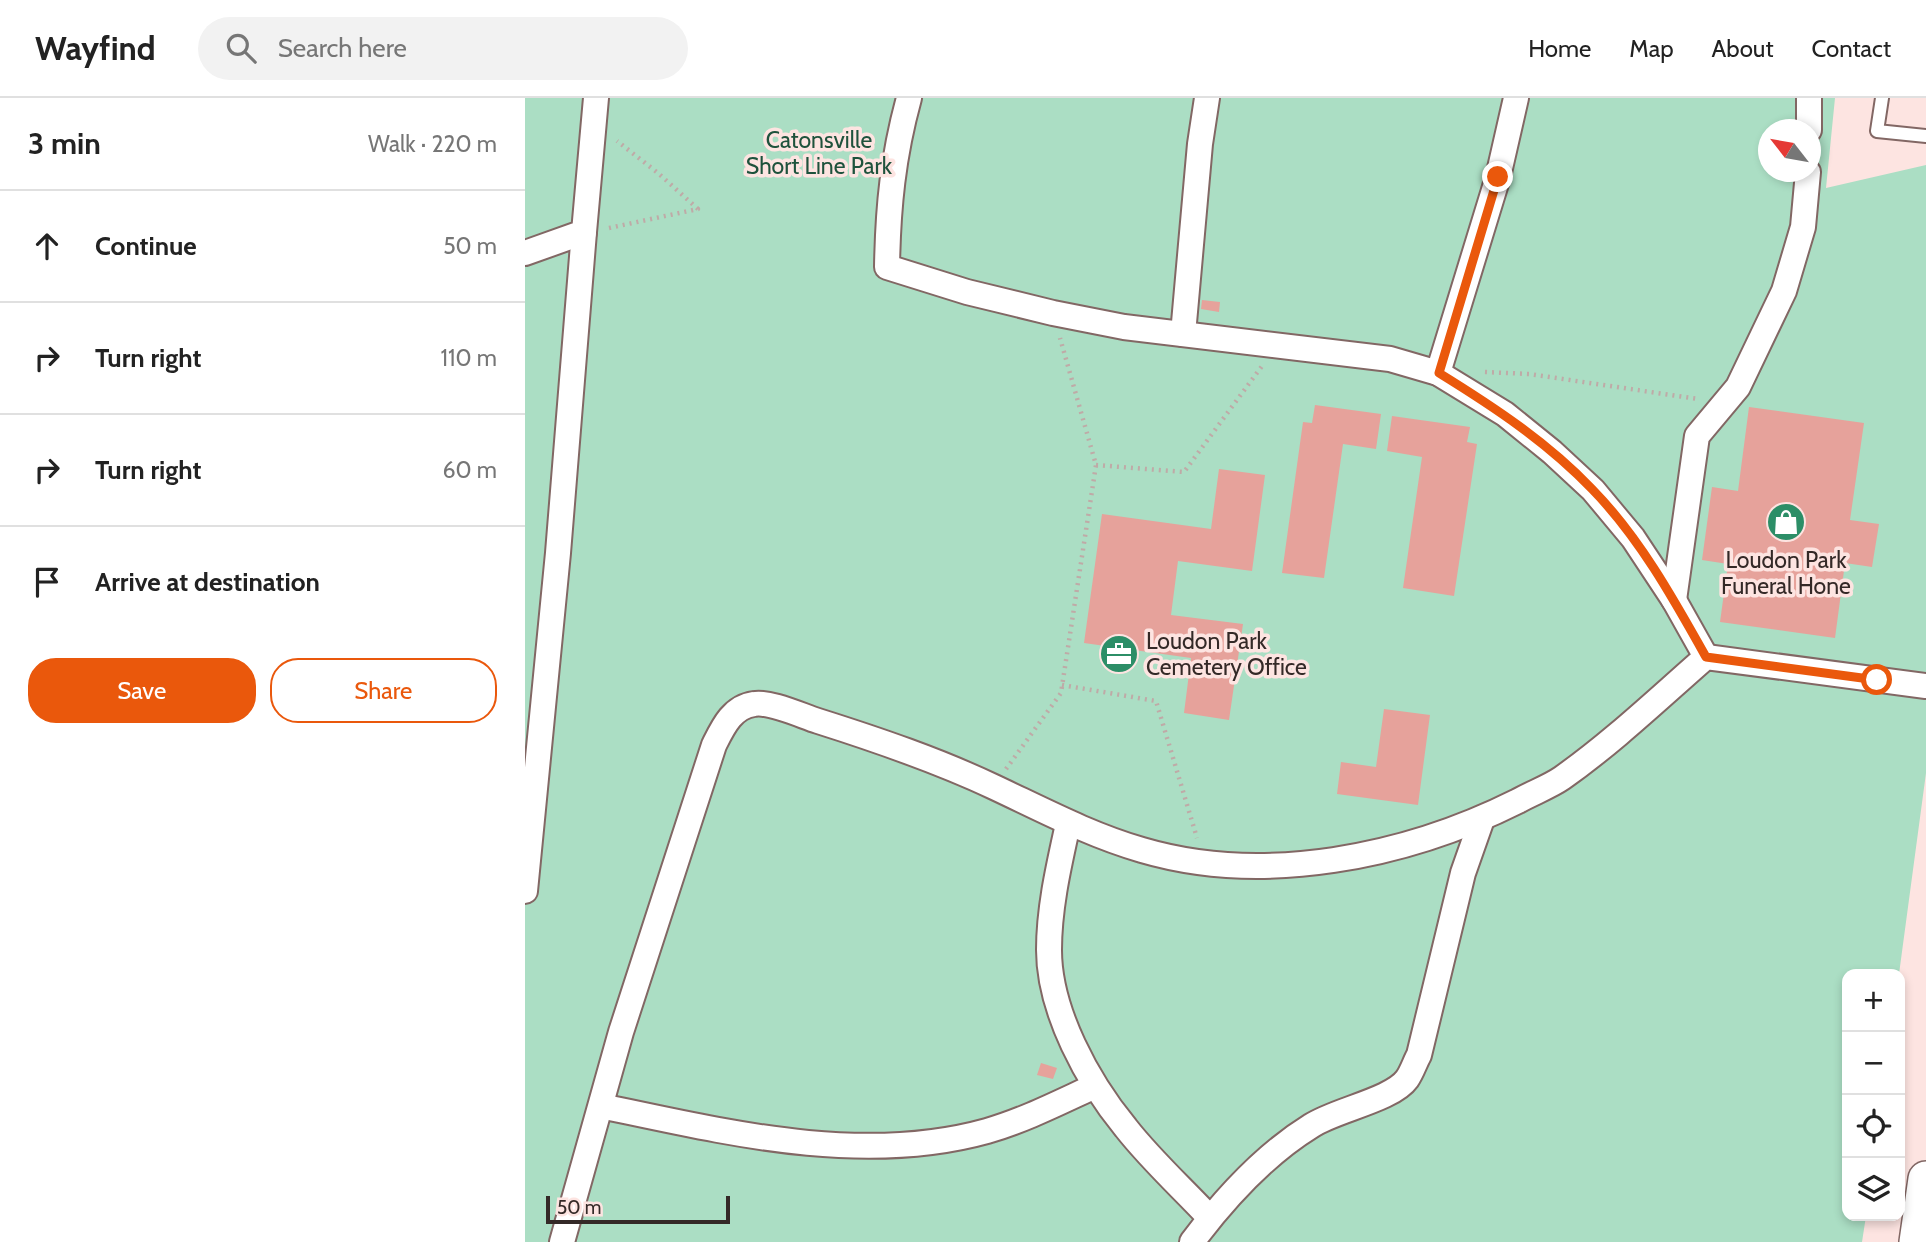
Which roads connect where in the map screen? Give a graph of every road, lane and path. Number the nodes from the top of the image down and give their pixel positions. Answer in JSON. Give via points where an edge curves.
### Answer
{"nodes":[{"id":1,"x":596,"y":98,"type":"edge"},
{"id":2,"x":909,"y":98,"type":"edge"},
{"id":3,"x":1207,"y":98,"type":"edge"},
{"id":4,"x":1516,"y":98,"type":"edge"},
{"id":5,"x":1809,"y":98,"type":"edge"},
{"id":6,"x":1882,"y":98,"type":"edge"},
{"id":7,"x":1809,"y":119,"type":"edge"},
{"id":8,"x":594,"y":124,"type":"junction"},
{"id":9,"x":1926,"y":136,"type":"edge"},
{"id":10,"x":1807,"y":182,"type":"edge"},
{"id":11,"x":584,"y":232,"type":"junction"},
{"id":12,"x":525,"y":253,"type":"edge"},
{"id":13,"x":1053,"y":313,"type":"junction"},
{"id":14,"x":1183,"y":334,"type":"junction"},
{"id":15,"x":1278,"y":345,"type":"junction"},
{"id":16,"x":1439,"y":373,"type":"junction"},
{"id":17,"x":1724,"y":403,"type":"junction"},
{"id":18,"x":1096,"y":465,"type":"junction"},
{"id":19,"x":1674,"y":600,"type":"junction"},
{"id":20,"x":1706,"y":657,"type":"junction"},
{"id":21,"x":1062,"y":685,"type":"junction"},
{"id":22,"x":1926,"y":686,"type":"edge"},
{"id":23,"x":993,"y":786,"type":"junction"},
{"id":24,"x":1482,"y":819,"type":"junction"},
{"id":25,"x":1068,"y":824,"type":"junction"},
{"id":26,"x":1205,"y":862,"type":"junction"},
{"id":27,"x":525,"y":891,"type":"edge"},
{"id":28,"x":1095,"y":1086,"type":"junction"},
{"id":29,"x":601,"y":1106,"type":"junction"},
{"id":30,"x":1926,"y":1182,"type":"edge"},
{"id":31,"x":1210,"y":1218,"type":"junction"},
{"id":32,"x":562,"y":1242,"type":"edge"},
{"id":33,"x":1192,"y":1242,"type":"edge"},
{"id":34,"x":1917,"y":1242,"type":"edge"}],
"edges":[{"from":1,"to":8,"type":"street"},
{"from":2,"to":13,"type":"street","via":[[893,167],[887,267]]},
{"from":3,"to":14,"type":"street"},
{"from":4,"to":16,"type":"street","via":[[1498,177]]},
{"from":5,"to":7,"type":"street"},
{"from":6,"to":9,"type":"lane","via":[[1877,131]]},
{"from":8,"to":11,"type":"street"},
{"from":8,"to":11,"type":"path","via":[[698,209]]},
{"from":10,"to":17,"type":"street","via":[[1803,227],[1784,291],[1738,387]]},
{"from":11,"to":12,"type":"street"},
{"from":11,"to":27,"type":"street"},
{"from":13,"to":14,"type":"street"},
{"from":13,"to":18,"type":"path"},
{"from":14,"to":15,"type":"street"},
{"from":15,"to":16,"type":"street","via":[[1389,359]]},
{"from":15,"to":18,"type":"path","via":[[1184,472]]},
{"from":16,"to":17,"type":"path","via":[[1529,374]]},
{"from":16,"to":19,"type":"street","via":[[1505,414],[1593,490],[1633,538]]},
{"from":17,"to":19,"type":"street","via":[[1697,436]]},
{"from":18,"to":21,"type":"path"},
{"from":19,"to":20,"type":"street"},
{"from":20,"to":22,"type":"street"},
{"from":20,"to":24,"type":"street","via":[[1560,779]]},
{"from":21,"to":23,"type":"path","via":[[1061,693]]},
{"from":21,"to":26,"type":"path","via":[[1156,701]]},
{"from":23,"to":25,"type":"street"},
{"from":23,"to":29,"type":"street","via":[[921,756],[780,709],[756,703],[737,710],[714,745]]},
{"from":24,"to":26,"type":"street","via":[[1415,841],[1304,864]]},
{"from":24,"to":31,"type":"street","via":[[1463,873],[1419,1055],[1407,1080],[1389,1093],[1312,1125],[1257,1168]]},
{"from":25,"to":26,"type":"street","via":[[1143,851]]},
{"from":25,"to":28,"type":"street","via":[[1049,952],[1054,994]]},
{"from":28,"to":29,"type":"street","via":[[986,1131],[887,1146],[759,1136]]},
{"from":28,"to":31,"type":"street","via":[[1126,1129]]},
{"from":29,"to":32,"type":"street"},
{"from":30,"to":34,"type":"main road"},
{"from":31,"to":33,"type":"street"}]}
